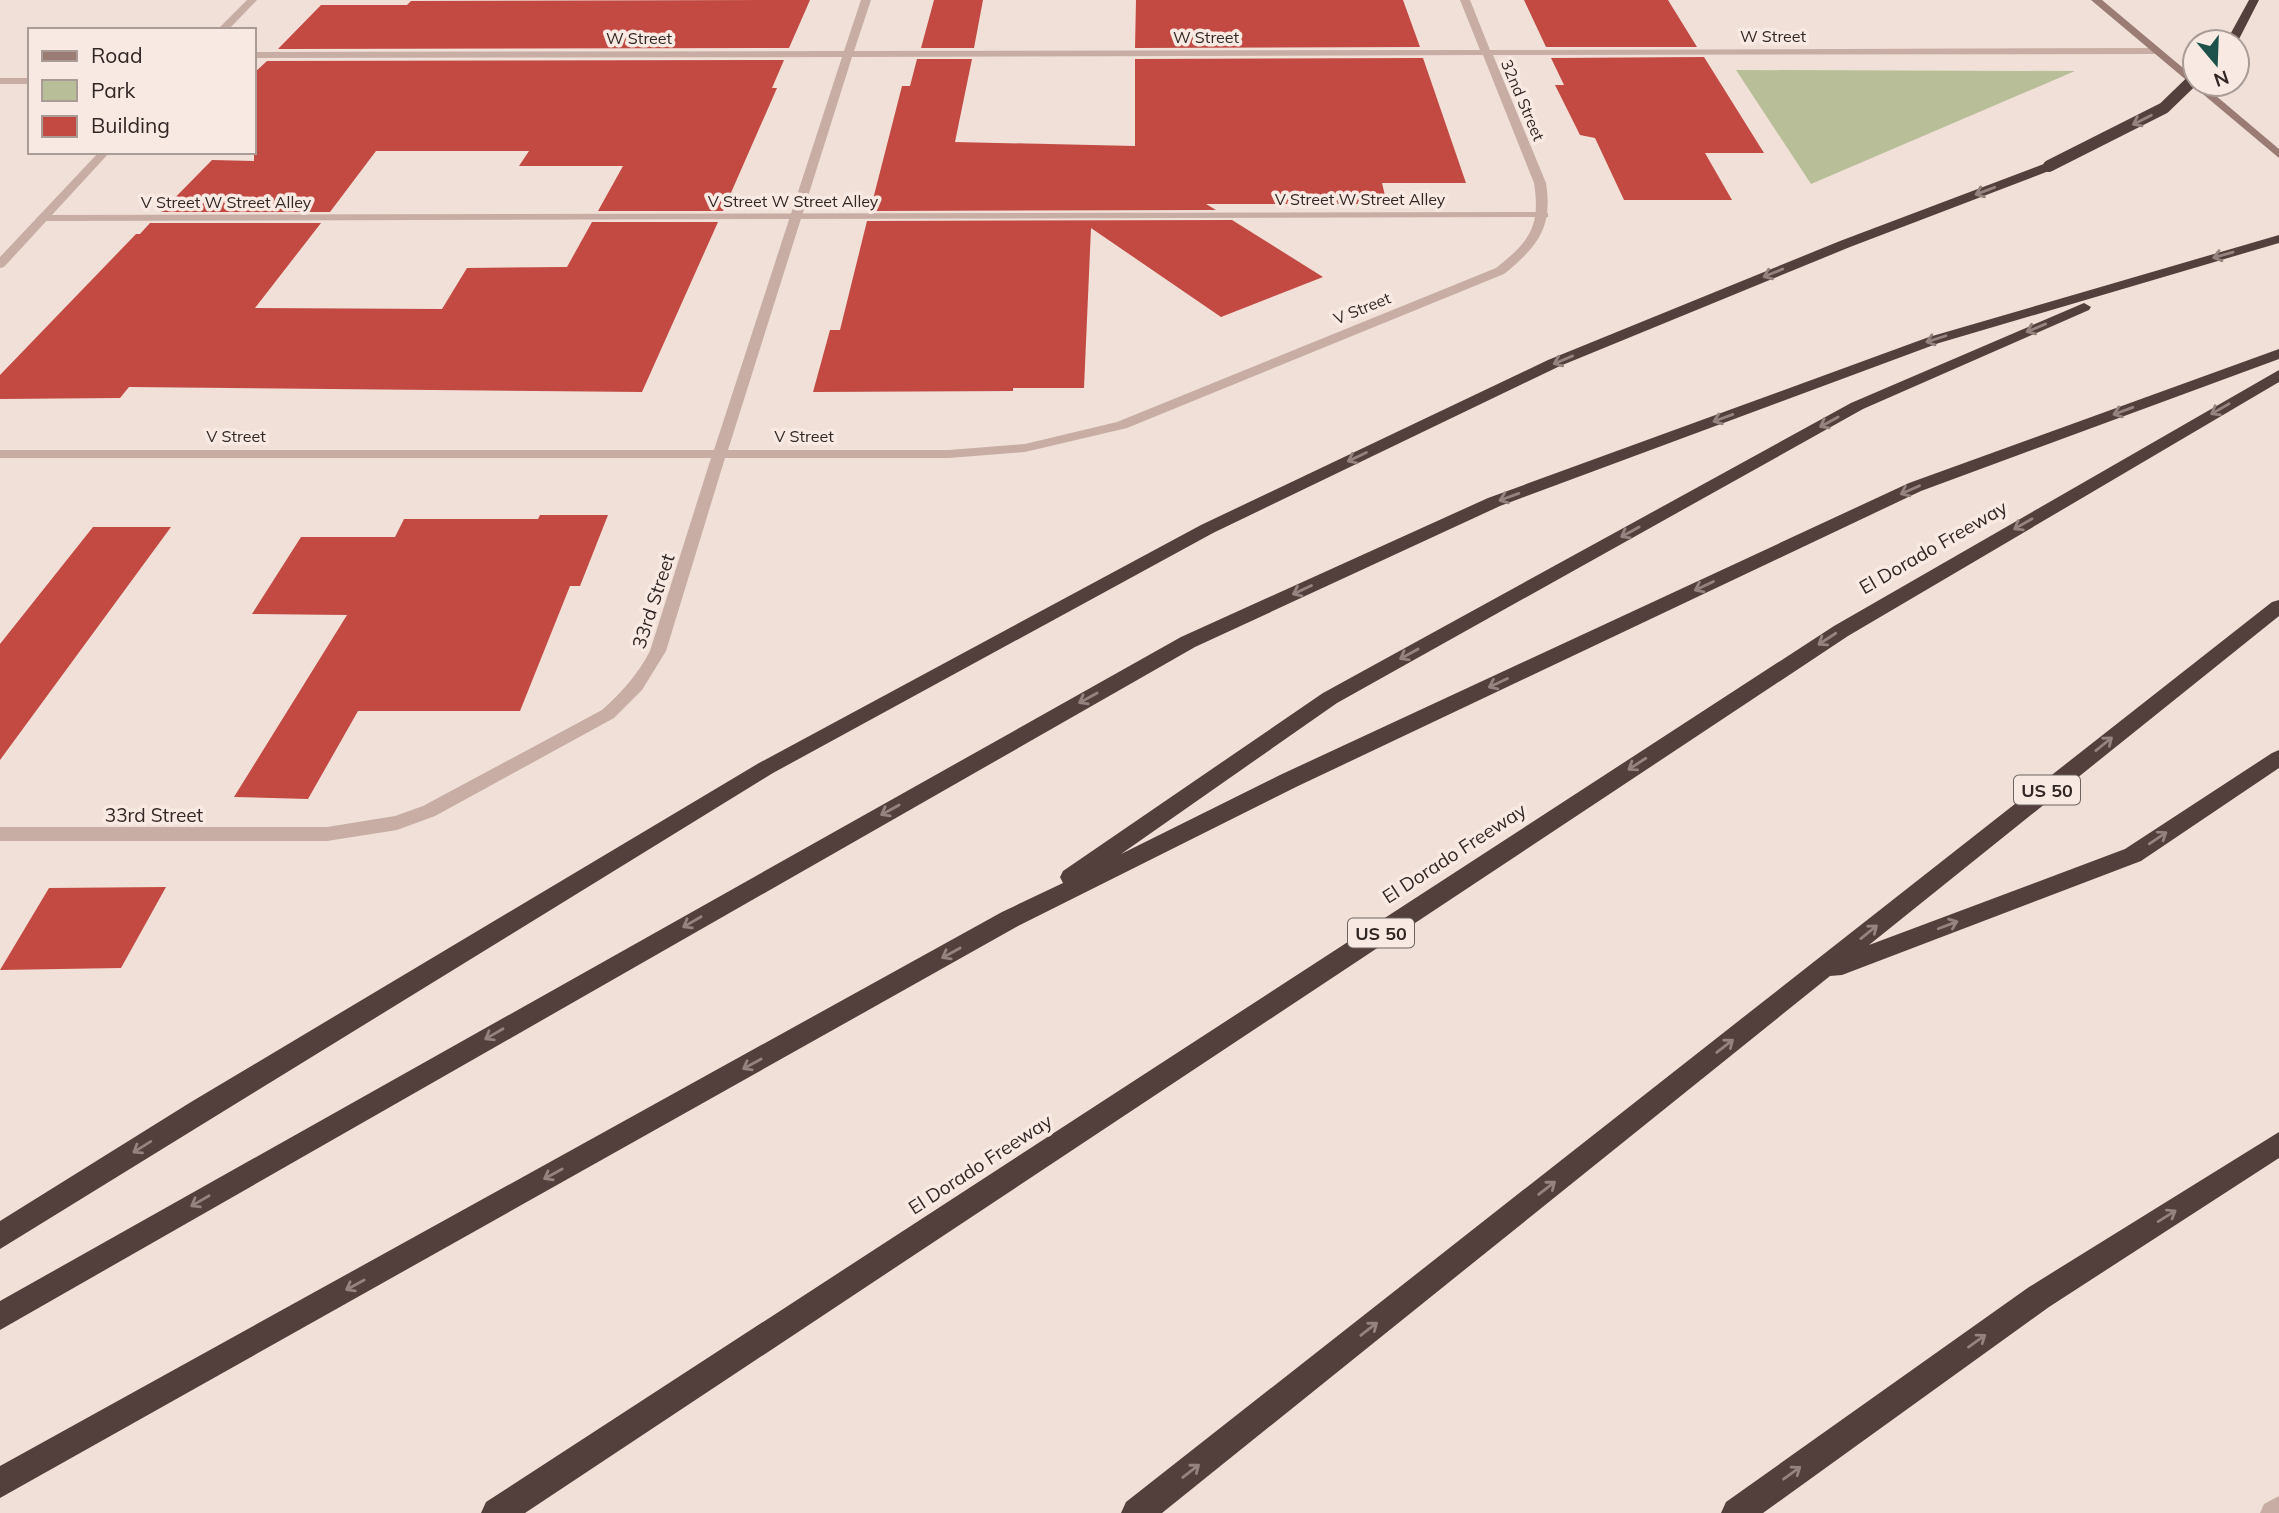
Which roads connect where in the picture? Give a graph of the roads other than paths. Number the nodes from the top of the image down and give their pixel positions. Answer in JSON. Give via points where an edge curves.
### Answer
{"nodes":[{"id":1,"x":252,"y":0,"type":"edge"},
{"id":2,"x":866,"y":0,"type":"edge"},
{"id":3,"x":1465,"y":0,"type":"edge"},
{"id":4,"x":2096,"y":0,"type":"edge"},
{"id":5,"x":2254,"y":0,"type":"edge"},
{"id":6,"x":224,"y":28,"type":"edge"},
{"id":7,"x":2239,"y":28,"type":"edge"},
{"id":8,"x":2157,"y":51,"type":"junction"},
{"id":9,"x":847,"y":53,"type":"junction"},
{"id":10,"x":1486,"y":53,"type":"junction"},
{"id":11,"x":256,"y":55,"type":"edge"},
{"id":12,"x":2181,"y":71,"type":"edge"},
{"id":13,"x":0,"y":81,"type":"edge"},
{"id":14,"x":28,"y":81,"type":"edge"},
{"id":15,"x":2181,"y":94,"type":"edge"},
{"id":16,"x":2213,"y":98,"type":"edge"},
{"id":17,"x":103,"y":154,"type":"edge"},
{"id":18,"x":2279,"y":155,"type":"edge"},
{"id":19,"x":1544,"y":215,"type":"junction"},
{"id":20,"x":794,"y":216,"type":"junction"},
{"id":21,"x":42,"y":218,"type":"junction"},
{"id":22,"x":2279,"y":239,"type":"edge"},
{"id":23,"x":0,"y":264,"type":"edge"},
{"id":24,"x":2166,"y":272,"type":"junction"},
{"id":25,"x":2279,"y":354,"type":"edge"},
{"id":26,"x":2279,"y":375,"type":"edge"},
{"id":27,"x":720,"y":453,"type":"junction"},
{"id":28,"x":0,"y":454,"type":"edge"},
{"id":29,"x":2279,"y":606,"type":"edge"},
{"id":30,"x":2279,"y":758,"type":"edge"},
{"id":31,"x":0,"y":834,"type":"edge"},
{"id":32,"x":1010,"y":919,"type":"junction"},
{"id":33,"x":1816,"y":975,"type":"junction"},
{"id":34,"x":2279,"y":1144,"type":"edge"},
{"id":35,"x":0,"y":1236,"type":"edge"},
{"id":36,"x":0,"y":1316,"type":"edge"},
{"id":37,"x":0,"y":1483,"type":"edge"},
{"id":38,"x":2279,"y":1509,"type":"edge"},
{"id":39,"x":497,"y":1513,"type":"edge"},
{"id":40,"x":1137,"y":1513,"type":"edge"},
{"id":41,"x":1737,"y":1513,"type":"edge"},
{"id":42,"x":2273,"y":1513,"type":"edge"}],
"edges":[{"from":1,"to":6,"type":"street"},
{"from":2,"to":9,"type":"street","name":"33rd Street"},
{"from":3,"to":10,"type":"street","name":"32nd Street"},
{"from":4,"to":8,"type":"main road"},
{"from":5,"to":7,"type":"highway"},
{"from":8,"to":10,"type":"street","name":"W Street"},
{"from":8,"to":12,"type":"main road"},
{"from":9,"to":10,"type":"street","name":"W Street"},
{"from":9,"to":11,"type":"street","name":"W Street"},
{"from":9,"to":20,"type":"street","name":"33rd Street"},
{"from":10,"to":19,"type":"street","name":"32nd Street","via":[[1540,183]]},
{"from":13,"to":14,"type":"street"},
{"from":15,"to":35,"type":"highway","one_way":true,"bridge":true,"via":[[2164,108],[2049,166],[1554,363],[1207,529],[766,768]]},
{"from":16,"to":18,"type":"main road"},
{"from":17,"to":21,"type":"street"},
{"from":19,"to":20,"type":"street","name":"V Street W Street Alley"},
{"from":19,"to":27,"type":"street","name":"V Street","via":[[1538,234],[1500,271],[1122,425],[1060,442],[987,452]]},
{"from":20,"to":21,"type":"street","name":"V Street W Street Alley"},
{"from":20,"to":27,"type":"street","name":"33rd Street"},
{"from":21,"to":23,"type":"street"},
{"from":22,"to":24,"type":"highway","one_way":true},
{"from":24,"to":32,"type":"highway","one_way":true,"via":[[1857,406],[1330,698]]},
{"from":24,"to":36,"type":"highway","one_way":true,"via":[[1934,340],[1494,502],[1188,642]]},
{"from":25,"to":32,"type":"highway","one_way":true,"via":[[1915,487],[1288,781]]},
{"from":26,"to":39,"type":"highway","name":"El Dorado Freeway","number":"US 50","one_way":true,"via":[[1840,631]]},
{"from":27,"to":28,"type":"street","name":"V Street"},
{"from":27,"to":31,"type":"street","name":"33rd Street","via":[[658,652],[646,676],[608,714],[429,811],[397,823],[327,834]]},
{"from":33,"to":29,"type":"highway","number":"US 50","one_way":true},
{"from":33,"to":30,"type":"highway","one_way":true,"via":[[2133,855]]},
{"from":32,"to":37,"type":"highway","one_way":true},
{"from":40,"to":33,"type":"highway","number":"US 50","one_way":true},
{"from":41,"to":34,"type":"highway","one_way":true,"via":[[2039,1297]]},
{"from":38,"to":42,"type":"street"}]}
